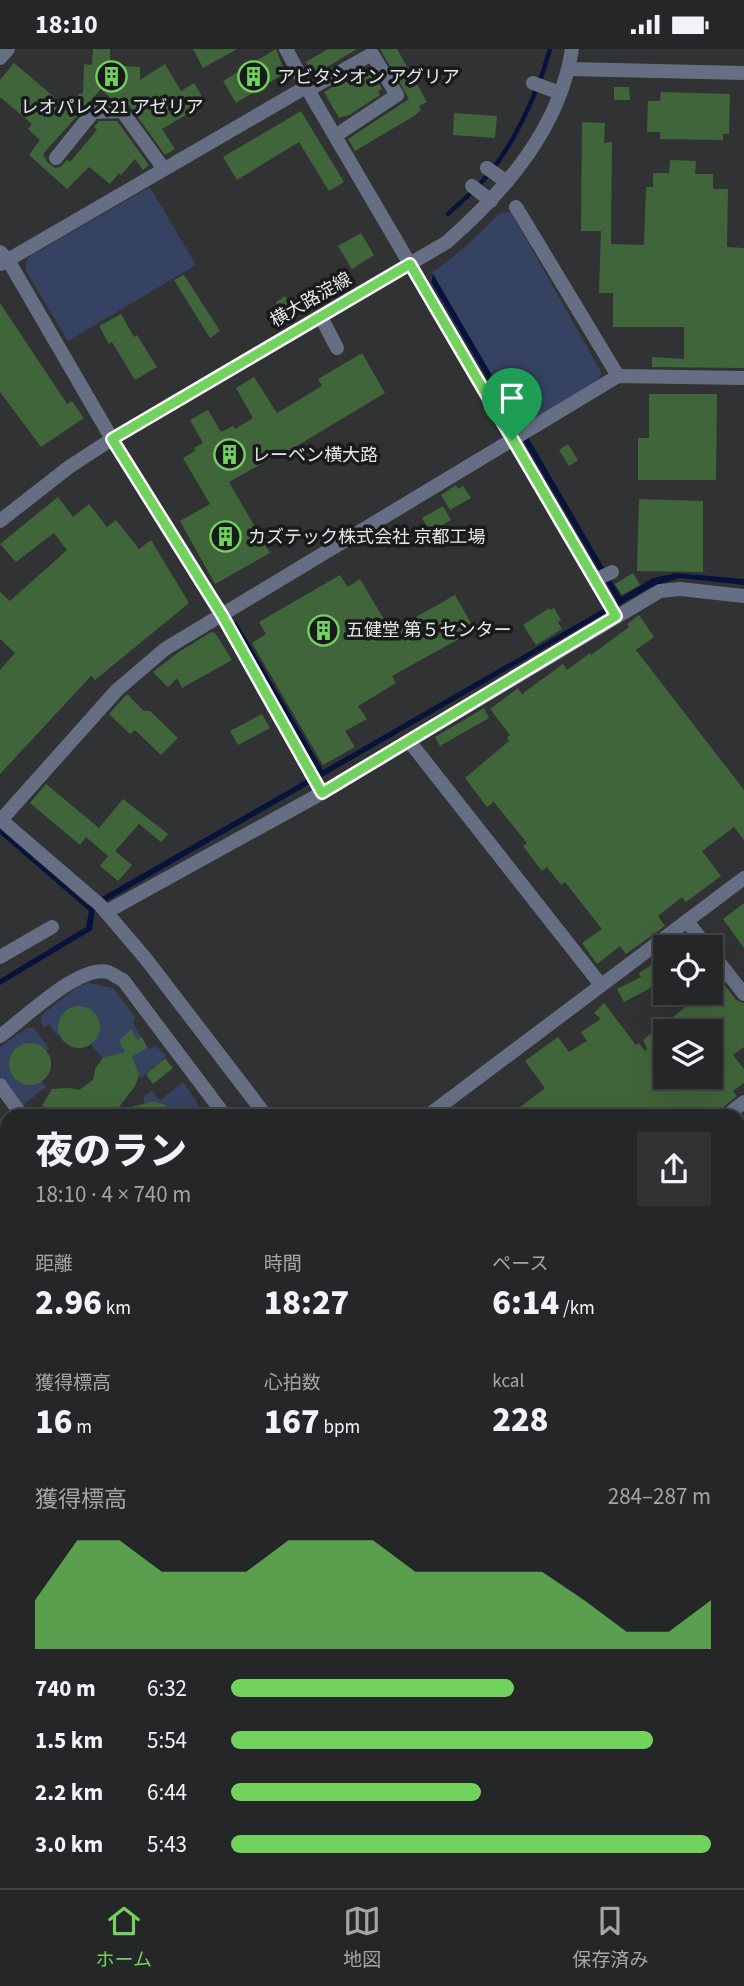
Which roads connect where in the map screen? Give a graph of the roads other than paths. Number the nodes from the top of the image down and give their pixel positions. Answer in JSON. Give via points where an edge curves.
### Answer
{"nodes":[{"id":1,"x":8,"y":49,"type":"edge"},
{"id":2,"x":286,"y":49,"type":"edge"},
{"id":3,"x":572,"y":49,"type":"edge"},
{"id":4,"x":0,"y":58,"type":"edge"},
{"id":5,"x":569,"y":69,"type":"junction"},
{"id":6,"x":744,"y":73,"type":"edge"},
{"id":7,"x":538,"y":85,"type":"dead end"},
{"id":8,"x":307,"y":89,"type":"junction"},
{"id":9,"x":560,"y":93,"type":"junction"},
{"id":10,"x":334,"y":136,"type":"junction"},
{"id":11,"x":56,"y":158,"type":"dead end"},
{"id":12,"x":164,"y":169,"type":"junction"},
{"id":13,"x":491,"y":170,"type":"dead end"},
{"id":14,"x":506,"y":183,"type":"junction"},
{"id":15,"x":475,"y":189,"type":"dead end"},
{"id":16,"x":491,"y":201,"type":"junction"},
{"id":17,"x":516,"y":207,"type":"dead end"},
{"id":18,"x":3,"y":259,"type":"edge"},
{"id":19,"x":410,"y":264,"type":"junction"},
{"id":20,"x":321,"y":317,"type":"junction"},
{"id":21,"x":337,"y":348,"type":"dead end"},
{"id":22,"x":618,"y":376,"type":"junction"},
{"id":23,"x":744,"y":378,"type":"edge"},
{"id":24,"x":112,"y":439,"type":"junction"},
{"id":25,"x":512,"y":440,"type":"junction"},
{"id":26,"x":0,"y":521,"type":"edge"},
{"id":27,"x":744,"y":596,"type":"edge"},
{"id":28,"x":612,"y":610,"type":"junction"},
{"id":29,"x":222,"y":615,"type":"junction"},
{"id":30,"x":410,"y":741,"type":"junction"},
{"id":31,"x":321,"y":791,"type":"junction"},
{"id":32,"x":0,"y":819,"type":"edge"},
{"id":33,"x":744,"y":878,"type":"edge"},
{"id":34,"x":100,"y":905,"type":"junction"},
{"id":35,"x":687,"y":921,"type":"junction"},
{"id":36,"x":52,"y":927,"type":"dead end"},
{"id":37,"x":698,"y":935,"type":"edge"},
{"id":38,"x":0,"y":957,"type":"edge"},
{"id":39,"x":723,"y":967,"type":"edge"},
{"id":40,"x":601,"y":985,"type":"junction"},
{"id":41,"x":744,"y":994,"type":"edge"},
{"id":42,"x":0,"y":1036,"type":"edge"},
{"id":43,"x":0,"y":1085,"type":"edge"},
{"id":44,"x":17,"y":1109,"type":"edge"},
{"id":45,"x":216,"y":1109,"type":"edge"},
{"id":46,"x":261,"y":1109,"type":"edge"},
{"id":47,"x":437,"y":1109,"type":"edge"}],
"edges":[{"from":1,"to":4,"type":"street"},
{"from":2,"to":8,"type":"street"},
{"from":3,"to":5,"type":"street","name":"横大路淀線"},
{"from":5,"to":6,"type":"street"},
{"from":5,"to":9,"type":"street","name":"横大路淀線"},
{"from":7,"to":9,"type":"street"},
{"from":8,"to":10,"type":"street"},
{"from":8,"to":10,"type":"street","via":[[372,54],[397,95]]},
{"from":8,"to":12,"type":"street"},
{"from":9,"to":14,"type":"street","name":"横大路淀線","via":[[551,117]]},
{"from":10,"to":19,"type":"street"},
{"from":11,"to":12,"type":"street","via":[[93,112],[122,111]]},
{"from":12,"to":18,"type":"street"},
{"from":13,"to":14,"type":"street"},
{"from":14,"to":16,"type":"street","name":"横大路淀線"},
{"from":15,"to":16,"type":"street"},
{"from":16,"to":19,"type":"street","name":"横大路淀線","via":[[447,242]]},
{"from":17,"to":22,"type":"street"},
{"from":18,"to":24,"type":"street"},
{"from":19,"to":20,"type":"street","name":"横大路淀線"},
{"from":19,"to":25,"type":"street"},
{"from":20,"to":21,"type":"street"},
{"from":20,"to":24,"type":"street","name":"横大路淀線"},
{"from":22,"to":23,"type":"street"},
{"from":22,"to":25,"type":"street"},
{"from":24,"to":26,"type":"street","name":"横大路淀線"},
{"from":24,"to":29,"type":"street"},
{"from":25,"to":28,"type":"street","via":[[605,575]]},
{"from":25,"to":29,"type":"street"},
{"from":27,"to":28,"type":"street","via":[[660,590]]},
{"from":28,"to":30,"type":"street"},
{"from":29,"to":31,"type":"street"},
{"from":29,"to":32,"type":"street","via":[[165,649],[117,690]]},
{"from":30,"to":31,"type":"street"},
{"from":30,"to":40,"type":"street"},
{"from":31,"to":34,"type":"street"},
{"from":32,"to":34,"type":"street"},
{"from":33,"to":35,"type":"street"},
{"from":34,"to":46,"type":"street"},
{"from":35,"to":37,"type":"street"},
{"from":35,"to":40,"type":"street"},
{"from":36,"to":38,"type":"street"},
{"from":39,"to":41,"type":"street"},
{"from":40,"to":47,"type":"street"},
{"from":42,"to":45,"type":"street","via":[[74,980],[107,972],[123,980]]},
{"from":43,"to":44,"type":"street"}]}
